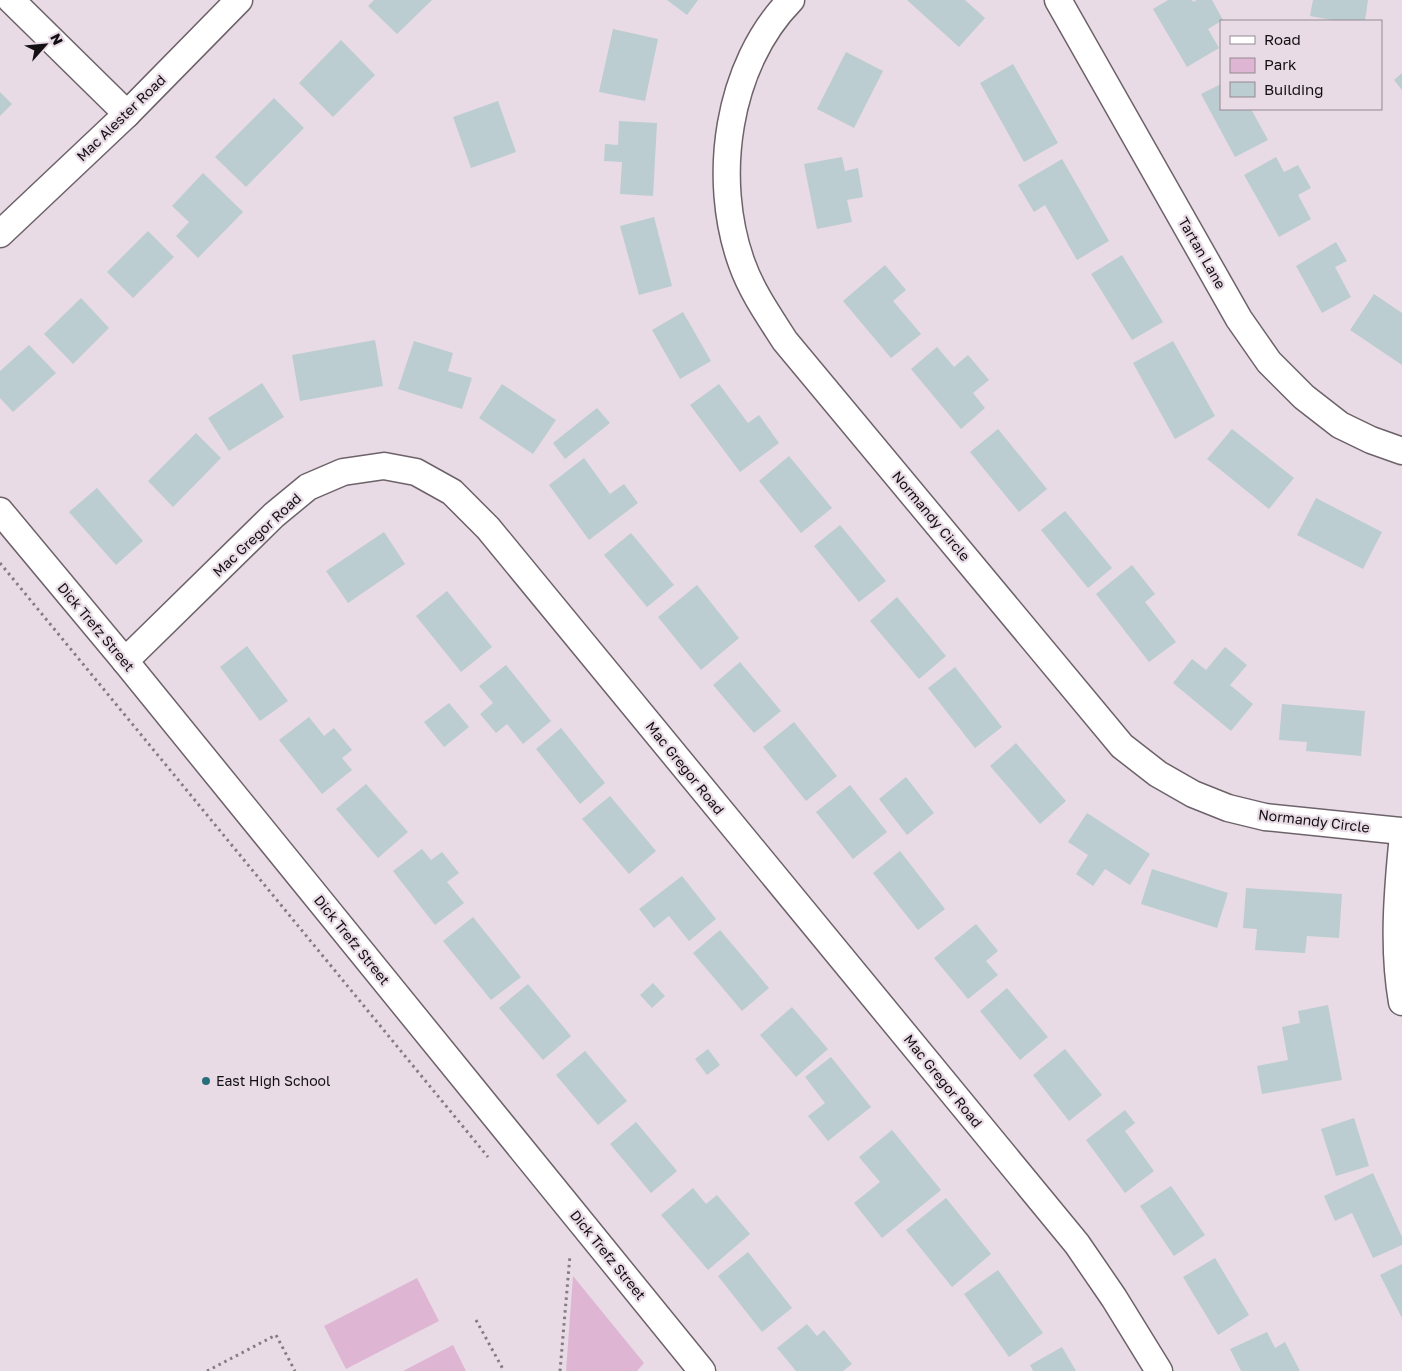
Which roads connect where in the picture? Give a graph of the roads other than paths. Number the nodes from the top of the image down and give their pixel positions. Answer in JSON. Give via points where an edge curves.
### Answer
{"nodes":[{"id":1,"x":11,"y":0,"type":"edge"},
{"id":2,"x":239,"y":0,"type":"edge"},
{"id":3,"x":791,"y":0,"type":"edge"},
{"id":4,"x":1058,"y":0,"type":"edge"},
{"id":5,"x":127,"y":114,"type":"junction"},
{"id":6,"x":0,"y":234,"type":"edge"},
{"id":7,"x":1402,"y":451,"type":"edge"},
{"id":8,"x":0,"y":511,"type":"edge"},
{"id":9,"x":125,"y":662,"type":"junction"},
{"id":10,"x":1402,"y":830,"type":"edge"},
{"id":11,"x":1402,"y":845,"type":"edge"},
{"id":12,"x":1402,"y":1002,"type":"edge"},
{"id":13,"x":702,"y":1371,"type":"edge"},
{"id":14,"x":1160,"y":1371,"type":"edge"}],
"edges":[{"from":1,"to":5,"type":"street"},
{"from":2,"to":5,"type":"street","name":"Mac Alester Road"},
{"from":3,"to":10,"type":"street","name":"Normandy Circle","via":[[777,14],[753,53],[736,99],[726,181],[731,224],[742,264],[784,340],[1122,746],[1158,774],[1193,794],[1228,808],[1265,817]]},
{"from":4,"to":7,"type":"street","name":"Tartan Lane","via":[[1239,319],[1269,362],[1304,397],[1340,425]]},
{"from":5,"to":6,"type":"street","name":"Mac Alester Road"},
{"from":8,"to":9,"type":"street","name":"Dick Trefz Street"},
{"from":9,"to":13,"type":"street","name":"Dick Trefz Street"},
{"from":9,"to":14,"type":"street","name":"Mac Gregor Road","via":[[274,515],[308,487],[343,472],[384,466],[416,472],[452,492],[488,528],[1077,1244]]},
{"from":11,"to":12,"type":"street","via":[[1396,937]]}]}
